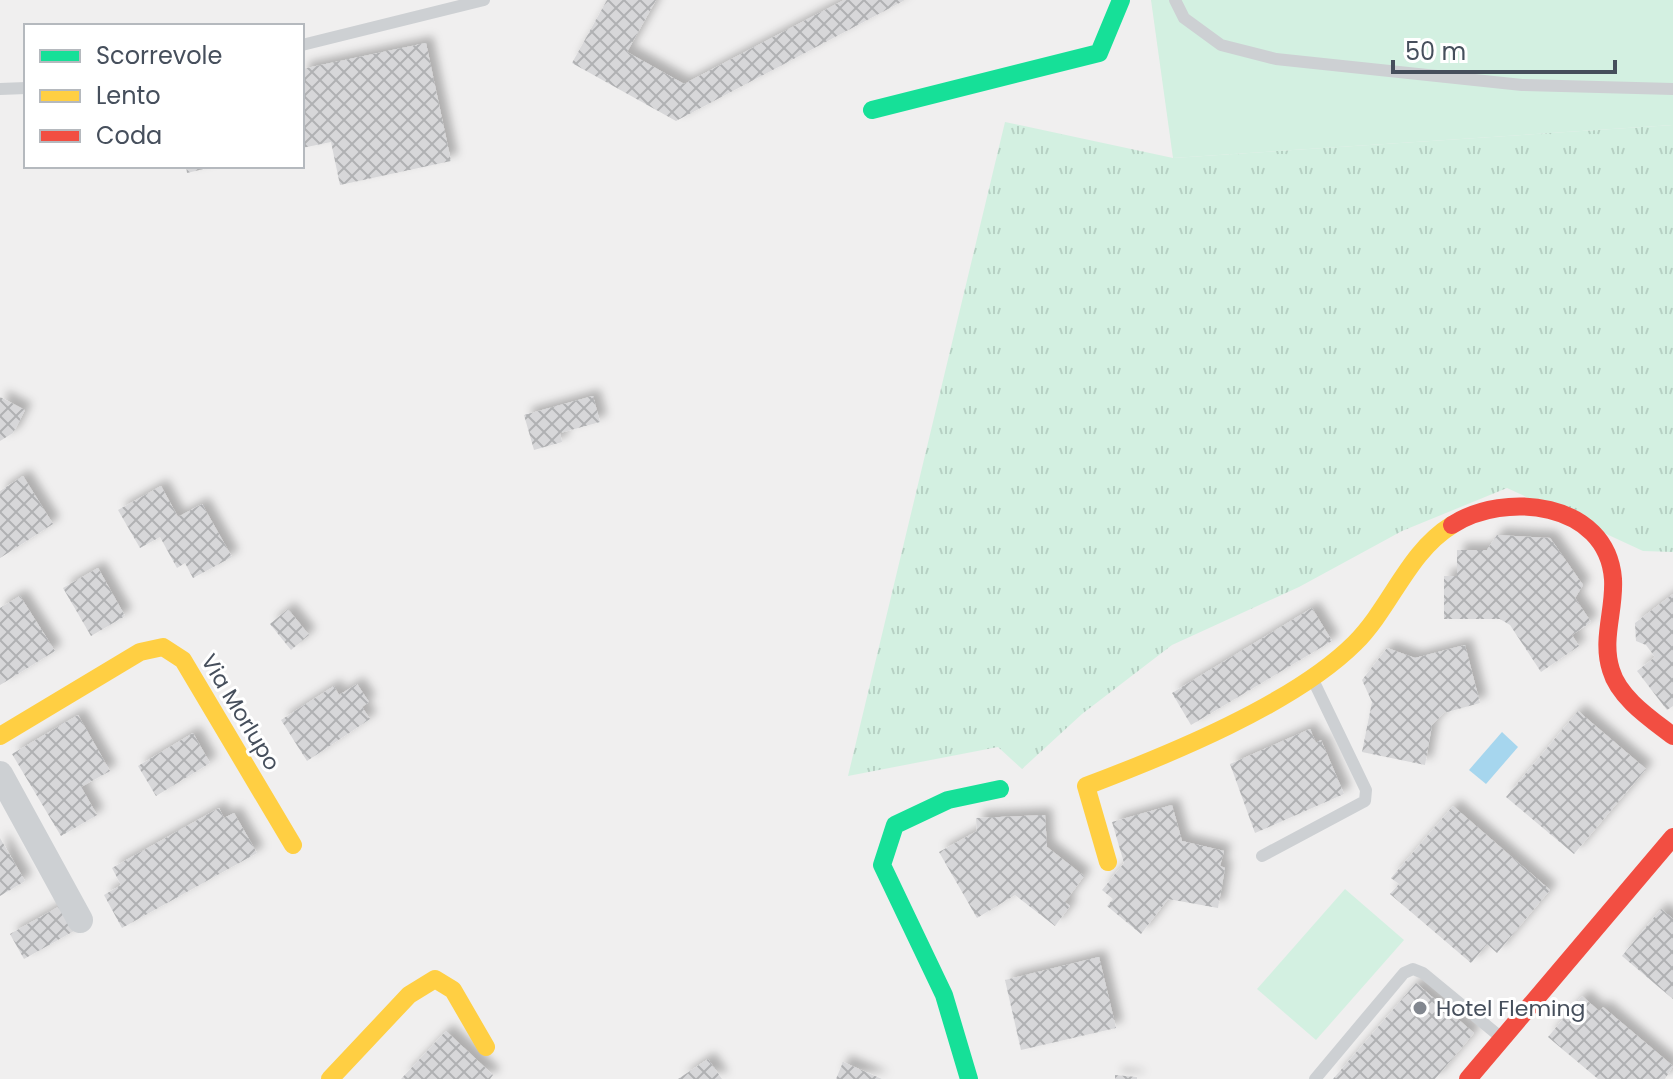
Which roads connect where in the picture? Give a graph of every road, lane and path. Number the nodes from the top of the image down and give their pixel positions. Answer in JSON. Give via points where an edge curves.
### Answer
{"nodes":[{"id":1,"x":484,"y":0,"type":"edge"},
{"id":2,"x":1121,"y":0,"type":"edge"},
{"id":3,"x":1175,"y":0,"type":"edge"},
{"id":4,"x":304,"y":45,"type":"edge"},
{"id":5,"x":24,"y":88,"type":"edge"},
{"id":6,"x":0,"y":89,"type":"edge"},
{"id":7,"x":1673,"y":89,"type":"edge"},
{"id":8,"x":872,"y":110,"type":"dead end"},
{"id":9,"x":1313,"y":679,"type":"junction"},
{"id":10,"x":0,"y":736,"type":"edge"},
{"id":11,"x":1673,"y":736,"type":"edge"},
{"id":12,"x":0,"y":774,"type":"edge"},
{"id":13,"x":1000,"y":789,"type":"dead end"},
{"id":14,"x":1673,"y":837,"type":"edge"},
{"id":15,"x":293,"y":845,"type":"dead end"},
{"id":16,"x":1262,"y":856,"type":"dead end"},
{"id":17,"x":1108,"y":862,"type":"dead end"},
{"id":18,"x":80,"y":920,"type":"dead end"},
{"id":19,"x":1502,"y":1038,"type":"junction"},
{"id":20,"x":486,"y":1047,"type":"dead end"},
{"id":21,"x":330,"y":1079,"type":"edge"},
{"id":22,"x":969,"y":1079,"type":"edge"},
{"id":23,"x":1315,"y":1079,"type":"edge"},
{"id":24,"x":1468,"y":1079,"type":"edge"}],
"edges":[{"from":1,"to":4,"type":"lane"},
{"from":2,"to":8,"type":"street","via":[[1099,53]]},
{"from":3,"to":7,"type":"lane","via":[[1184,18],[1221,45],[1276,59],[1522,85]]},
{"from":5,"to":6,"type":"lane"},
{"from":9,"to":11,"type":"street","via":[[1372,622],[1421,549],[1441,529],[1467,513],[1527,504],[1582,525],[1604,550],[1613,592],[1611,672],[1624,692]]},
{"from":9,"to":16,"type":"lane","via":[[1366,790],[1365,801]]},
{"from":9,"to":17,"type":"street","via":[[1156,759],[1086,786]]},
{"from":10,"to":15,"type":"street","name":"Via Morlupo","via":[[140,652],[163,647],[183,660]]},
{"from":12,"to":18,"type":"street"},
{"from":13,"to":22,"type":"street","via":[[948,800],[895,825],[882,865],[947,994]]},
{"from":14,"to":19,"type":"street"},
{"from":19,"to":23,"type":"lane","via":[[1413,969],[1404,973]]},
{"from":19,"to":24,"type":"street"},
{"from":20,"to":21,"type":"street","via":[[453,990],[435,979],[409,995]]}]}
